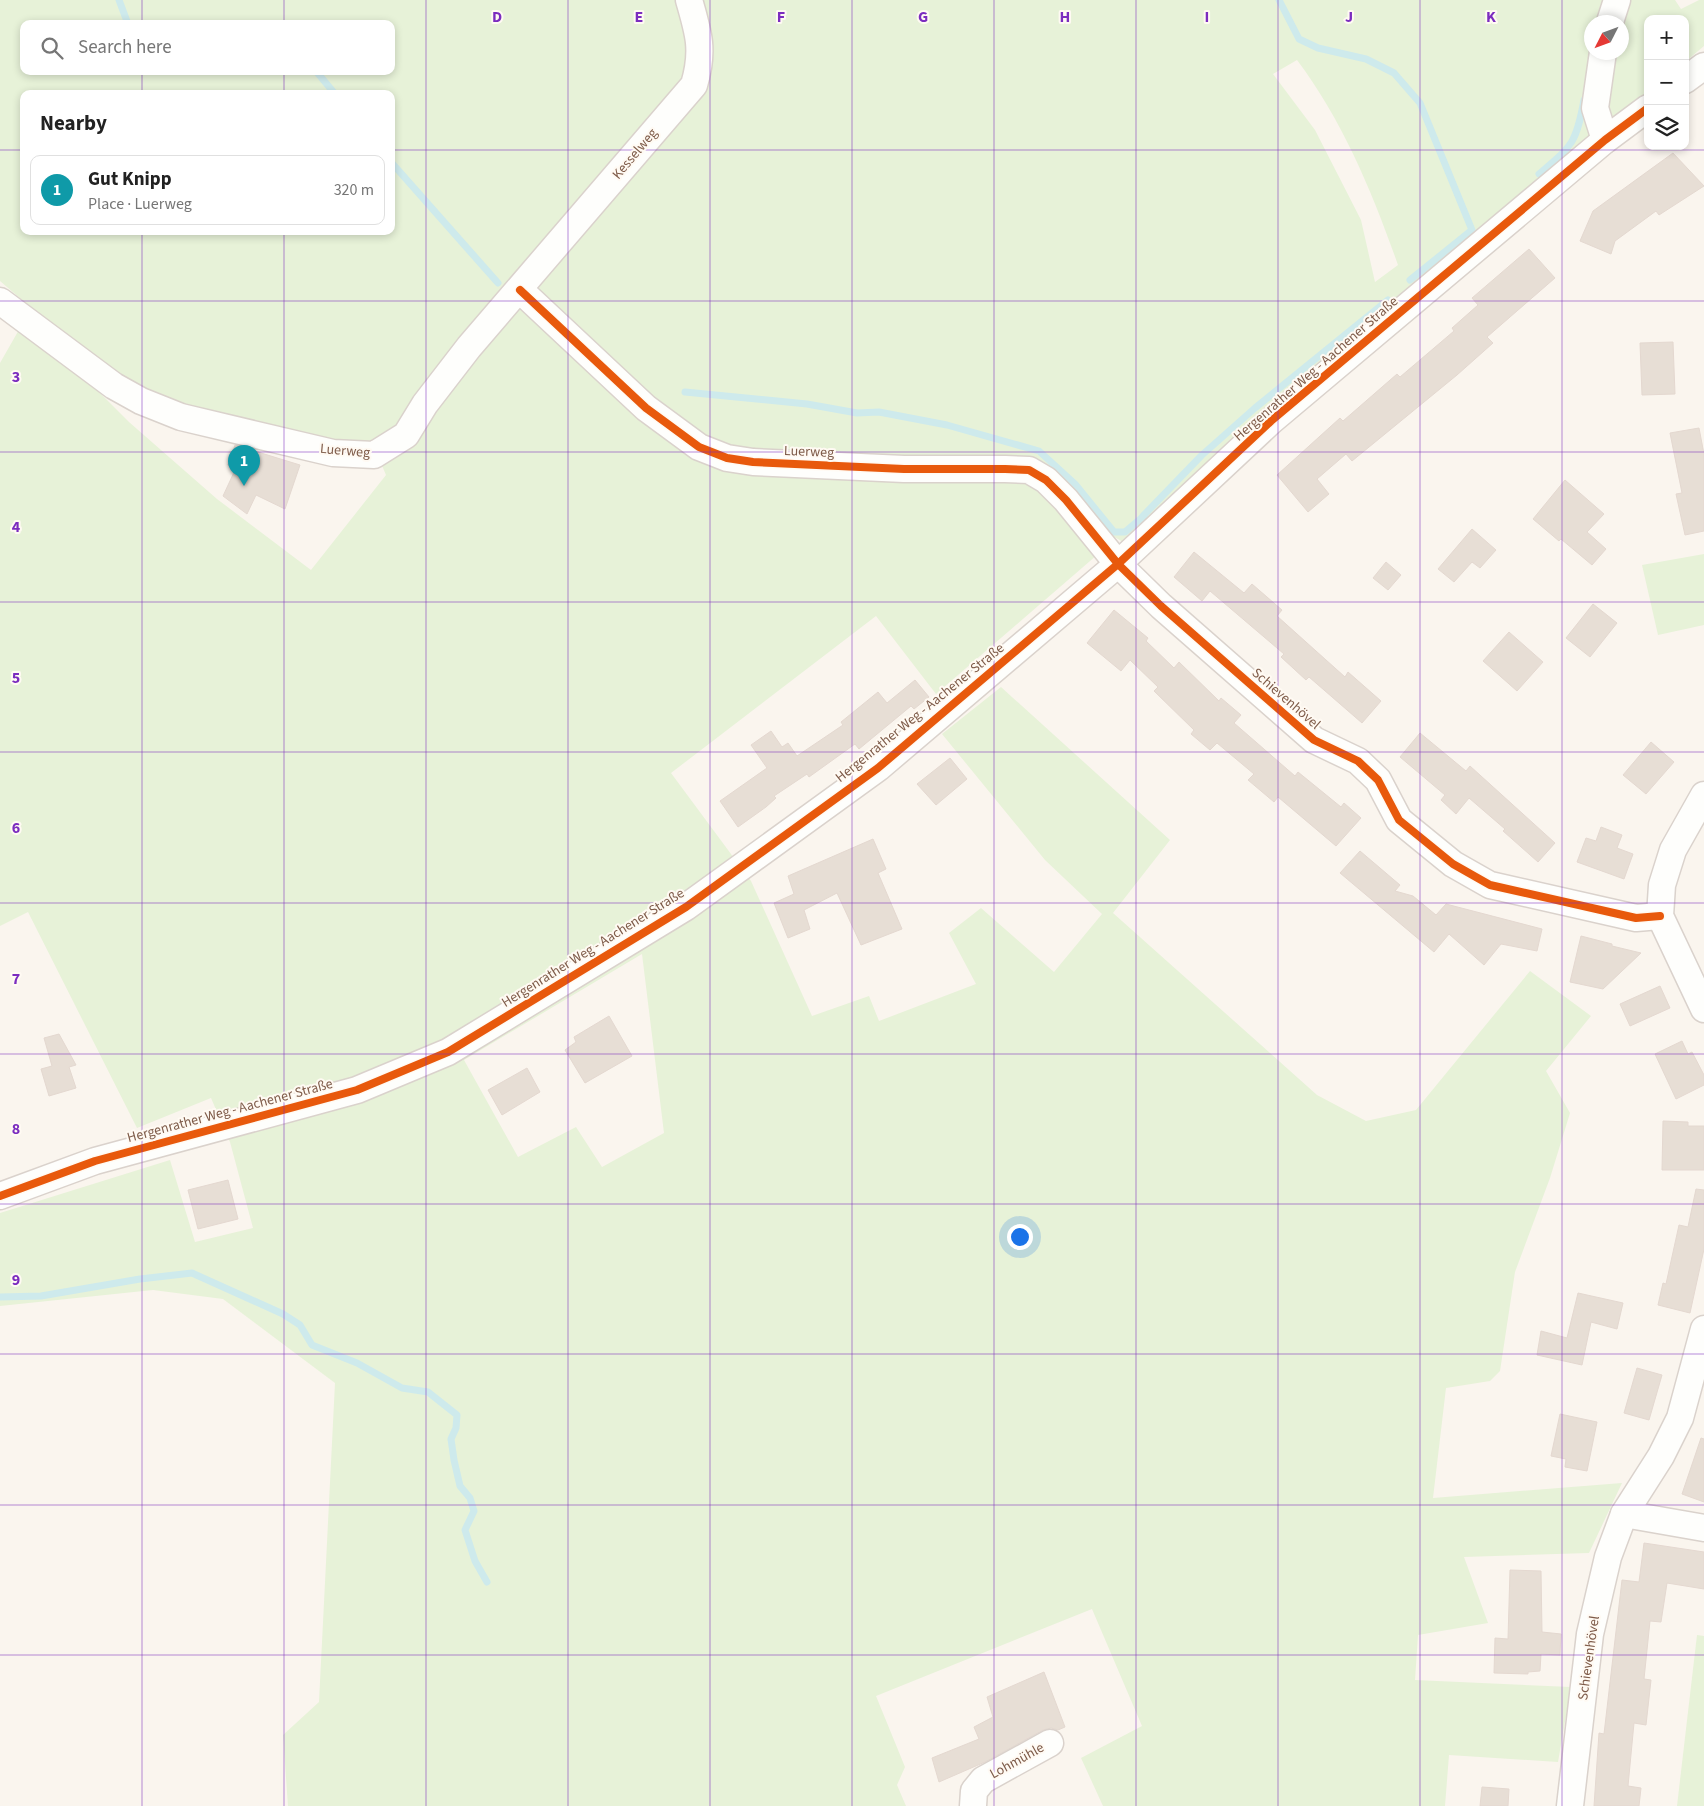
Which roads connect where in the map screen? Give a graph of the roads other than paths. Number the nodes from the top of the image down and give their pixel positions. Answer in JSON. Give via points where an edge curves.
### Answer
{"nodes":[{"id":1,"x":689,"y":0,"type":"edge"},
{"id":2,"x":1618,"y":0,"type":"edge"},
{"id":3,"x":1613,"y":15,"type":"edge"},
{"id":4,"x":1602,"y":60,"type":"edge"},
{"id":5,"x":1704,"y":66,"type":"edge"},
{"id":6,"x":1689,"y":77,"type":"edge"},
{"id":7,"x":1644,"y":111,"type":"edge"},
{"id":8,"x":1605,"y":140,"type":"junction"},
{"id":9,"x":520,"y":290,"type":"junction"},
{"id":10,"x":0,"y":301,"type":"edge"},
{"id":11,"x":1118,"y":564,"type":"junction"},
{"id":12,"x":1704,"y":795,"type":"edge"},
{"id":13,"x":1694,"y":832,"type":"edge"},
{"id":14,"x":1660,"y":916,"type":"junction"},
{"id":15,"x":1704,"y":1009,"type":"edge"},
{"id":16,"x":0,"y":1196,"type":"edge"},
{"id":17,"x":1704,"y":1328,"type":"edge"},
{"id":18,"x":1624,"y":1514,"type":"junction"},
{"id":19,"x":1704,"y":1528,"type":"edge"},
{"id":20,"x":1050,"y":1743,"type":"dead end"},
{"id":21,"x":973,"y":1806,"type":"edge"},
{"id":22,"x":1570,"y":1806,"type":"edge"}],
"edges":[{"from":1,"to":9,"type":"street","name":"Kesselweg","via":[[698,31],[700,63],[694,85]]},
{"from":2,"to":3,"type":"street"},
{"from":4,"to":8,"type":"street","via":[[1595,108]]},
{"from":5,"to":6,"type":"street"},
{"from":7,"to":8,"type":"street","name":"Hergenrather Weg - Aachener Straße"},
{"from":8,"to":11,"type":"street","name":"Hergenrather Weg - Aachener Straße","via":[[1271,421]]},
{"from":9,"to":10,"type":"street","name":"Luerweg","via":[[469,347],[425,404],[406,435],[374,455],[323,451],[181,417],[141,401],[114,386]]},
{"from":9,"to":11,"type":"street","name":"Luerweg","via":[[646,408],[699,447],[727,458],[753,462],[904,469],[1028,470],[1046,480],[1066,500]]},
{"from":11,"to":14,"type":"street","name":"Schievenhövel","via":[[1161,606],[1314,740],[1358,761],[1378,780],[1399,820],[1453,864],[1490,885],[1636,918]]},
{"from":11,"to":16,"type":"street","name":"Hergenrather Weg - Aachener Straße","via":[[878,768],[686,907],[448,1052],[357,1090],[95,1161]]},
{"from":12,"to":13,"type":"street"},
{"from":13,"to":14,"type":"street","via":[[1673,850],[1662,885]]},
{"from":14,"to":15,"type":"street"},
{"from":17,"to":18,"type":"street","name":"Schievenhövel","via":[[1680,1418],[1661,1456]]},
{"from":18,"to":19,"type":"street"},
{"from":18,"to":22,"type":"street","name":"Schievenhövel","via":[[1608,1557],[1590,1634]]},
{"from":20,"to":21,"type":"street","name":"Lohmühle","via":[[983,1780],[974,1791]]}]}
